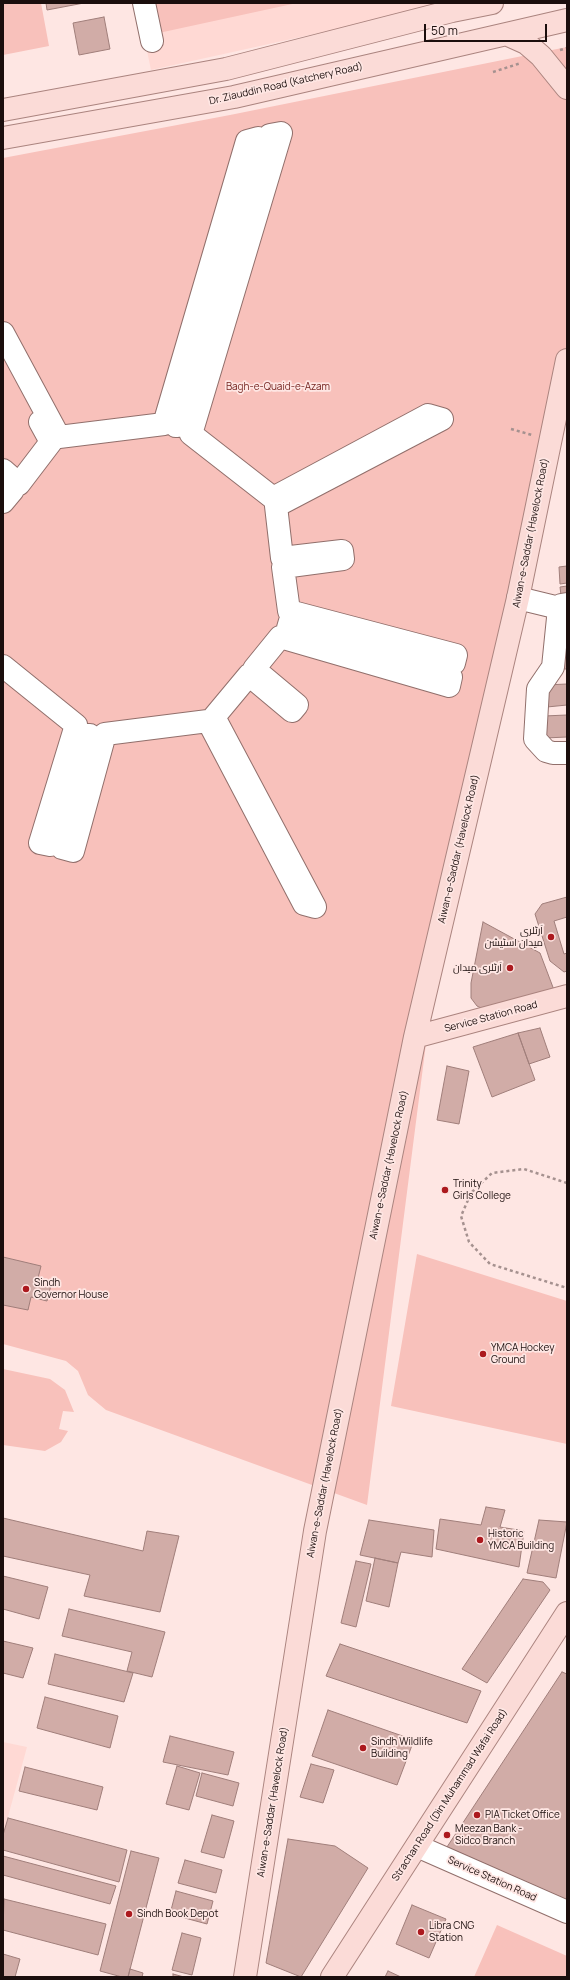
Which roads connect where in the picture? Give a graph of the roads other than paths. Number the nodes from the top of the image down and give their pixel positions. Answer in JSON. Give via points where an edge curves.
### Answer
{"nodes":[{"id":1,"x":144,"y":3,"type":"edge"},
{"id":2,"x":492,"y":3,"type":"edge"},
{"id":3,"x":564,"y":3,"type":"edge"},
{"id":4,"x":451,"y":7,"type":"edge"},
{"id":5,"x":567,"y":21,"type":"edge"},
{"id":6,"x":506,"y":34,"type":"junction"},
{"id":7,"x":152,"y":41,"type":"dead end"},
{"id":8,"x":567,"y":88,"type":"edge"},
{"id":9,"x":3,"y":110,"type":"edge"},
{"id":10,"x":3,"y":138,"type":"edge"},
{"id":11,"x":3,"y":332,"type":"edge"},
{"id":12,"x":3,"y":353,"type":"edge"},
{"id":13,"x":567,"y":360,"type":"edge"},
{"id":14,"x":3,"y":470,"type":"edge"},
{"id":15,"x":3,"y":481,"type":"edge"},
{"id":16,"x":3,"y":502,"type":"edge"},
{"id":17,"x":518,"y":598,"type":"junction"},
{"id":18,"x":563,"y":606,"type":"edge"},
{"id":19,"x":3,"y":666,"type":"edge"},
{"id":20,"x":559,"y":672,"type":"edge"},
{"id":21,"x":567,"y":753,"type":"edge"},
{"id":22,"x":567,"y":996,"type":"edge"},
{"id":23,"x":416,"y":1037,"type":"junction"},
{"id":24,"x":567,"y":1613,"type":"edge"},
{"id":25,"x":417,"y":1846,"type":"junction"},
{"id":26,"x":567,"y":1912,"type":"edge"},
{"id":27,"x":245,"y":1977,"type":"edge"},
{"id":28,"x":332,"y":1977,"type":"edge"}],
"edges":[{"from":1,"to":7,"type":"street"},
{"from":2,"to":4,"type":"main road"},
{"from":3,"to":5,"type":"main road"},
{"from":4,"to":9,"type":"main road","via":[[226,69]]},
{"from":5,"to":6,"type":"main road","name":"Dr. Ziauddin Road (Katchery Road)"},
{"from":6,"to":8,"type":"main road","via":[[526,43],[541,56]]},
{"from":6,"to":10,"type":"main road","name":"Dr. Ziauddin Road (Katchery Road)","via":[[234,97]]},
{"from":11,"to":19,"type":"street","via":[[59,437],[164,424],[247,141],[258,138],[172,419],[176,426],[184,425],[188,420],[270,135],[281,133],[191,434],[273,498],[428,416],[442,419],[276,506],[282,558],[342,551],[343,559],[283,567],[289,611],[456,655],[454,663],[290,621],[288,628],[293,634],[451,677],[449,686],[280,637],[254,669],[297,705],[292,711],[249,675],[214,718],[315,907],[304,904],[208,721],[105,734],[73,851],[62,848],[94,742],[90,735],[81,737],[50,845],[40,843],[76,725]]},
{"from":12,"to":14,"type":"street","via":[[52,442],[19,484]]},
{"from":13,"to":17,"type":"main road","name":"Aiwan-e-Saddar (Havelock Road)"},
{"from":15,"to":16,"type":"street","via":[[13,490]]},
{"from":17,"to":18,"type":"street"},
{"from":17,"to":23,"type":"main road","name":"Aiwan-e-Saddar (Havelock Road)"},
{"from":18,"to":20,"type":"street","via":[[553,667]]},
{"from":20,"to":21,"type":"street","via":[[538,689],[535,739],[546,751]]},
{"from":22,"to":23,"type":"main road","name":"Service Station Road"},
{"from":23,"to":27,"type":"main road","name":"Aiwan-e-Saddar (Havelock Road)","via":[[315,1531]]},
{"from":24,"to":25,"type":"main road","name":"Strachan Road (Din Muhammad Wafai Road)"},
{"from":25,"to":26,"type":"street","name":"Service Station Road"},
{"from":25,"to":28,"type":"main road","name":"Strachan Road (Din Muhammad Wafai Road)"}]}
